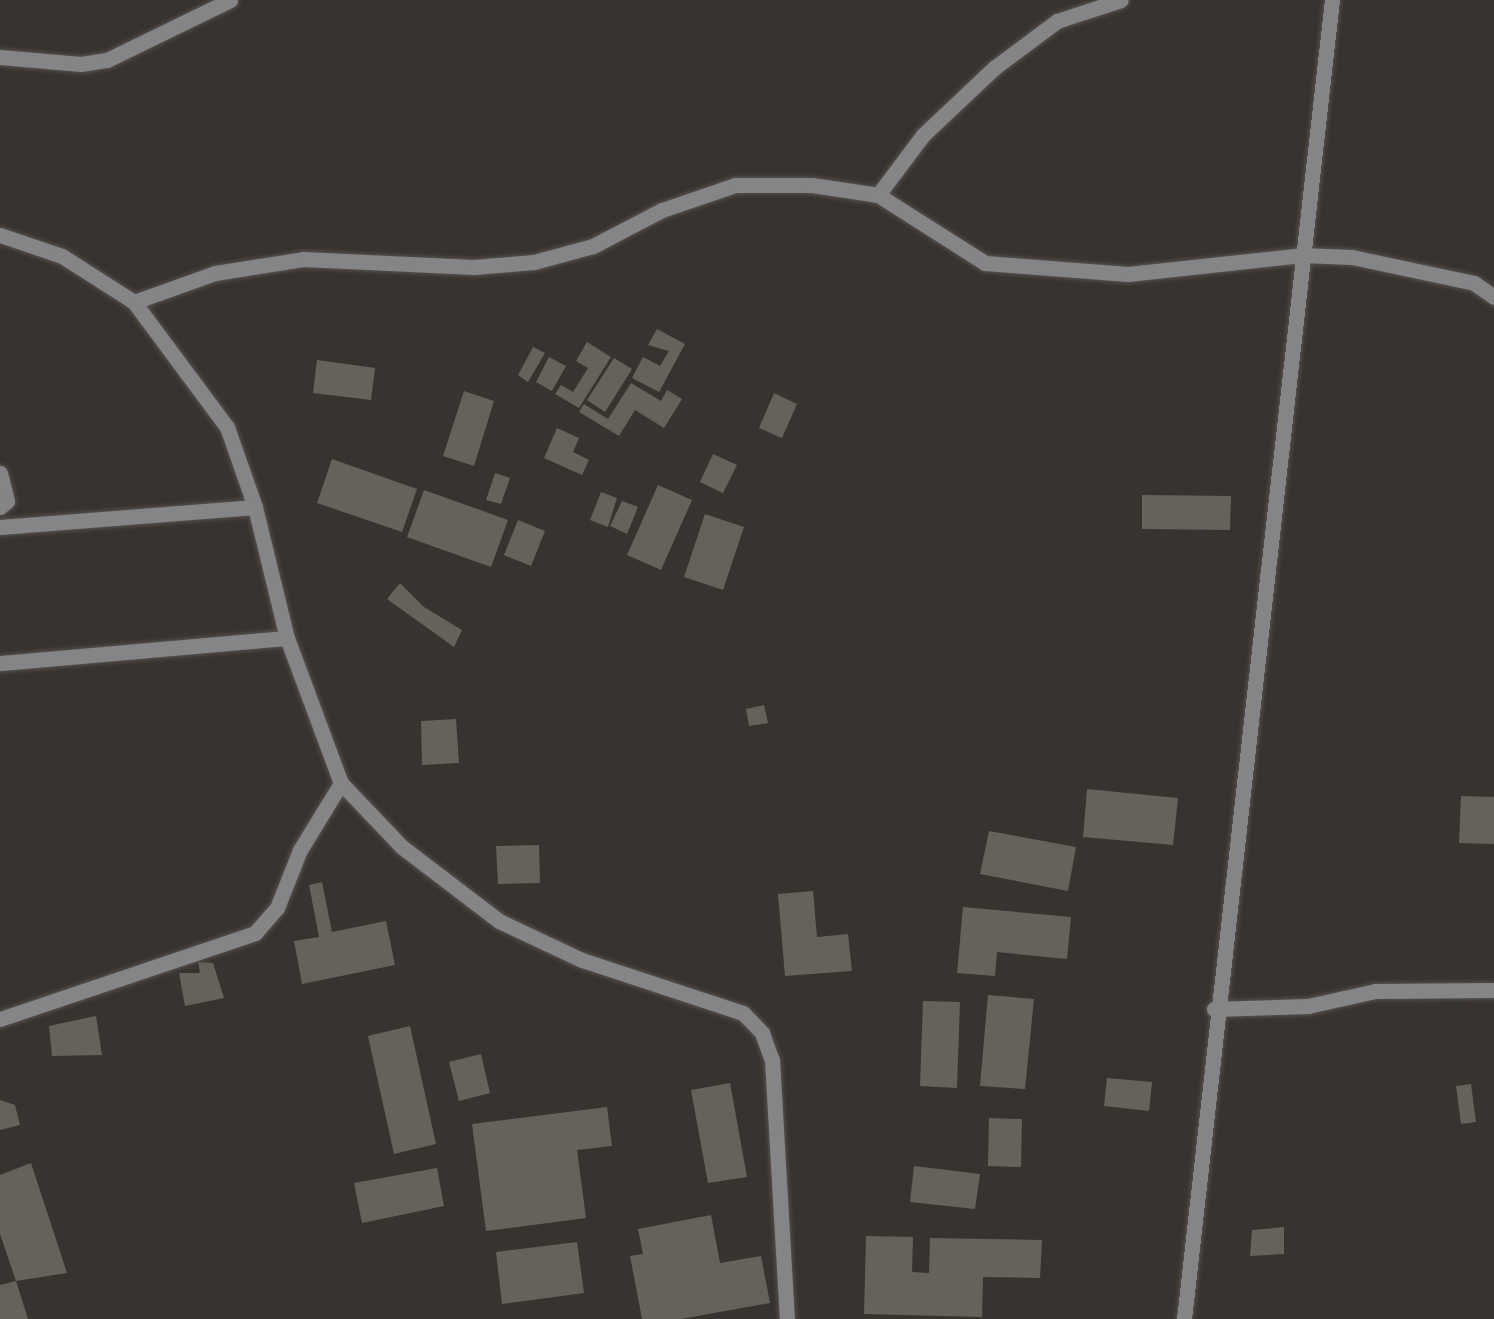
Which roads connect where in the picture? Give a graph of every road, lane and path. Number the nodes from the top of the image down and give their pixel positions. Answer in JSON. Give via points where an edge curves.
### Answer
{"nodes":[{"id":1,"x":230,"y":0,"type":"edge"},
{"id":2,"x":1121,"y":0,"type":"edge"},
{"id":3,"x":1332,"y":0,"type":"edge"},
{"id":4,"x":0,"y":57,"type":"edge"},
{"id":5,"x":878,"y":195,"type":"junction"},
{"id":6,"x":0,"y":236,"type":"edge"},
{"id":7,"x":1302,"y":255,"type":"junction"},
{"id":8,"x":1494,"y":297,"type":"edge"},
{"id":9,"x":134,"y":302,"type":"junction"},
{"id":10,"x":0,"y":473,"type":"edge"},
{"id":11,"x":0,"y":507,"type":"edge"},
{"id":12,"x":255,"y":507,"type":"junction"},
{"id":13,"x":0,"y":527,"type":"edge"},
{"id":14,"x":287,"y":638,"type":"junction"},
{"id":15,"x":0,"y":663,"type":"edge"},
{"id":16,"x":340,"y":783,"type":"junction"},
{"id":17,"x":1494,"y":990,"type":"edge"},
{"id":18,"x":1214,"y":1009,"type":"junction"},
{"id":19,"x":0,"y":1019,"type":"edge"},
{"id":20,"x":787,"y":1319,"type":"edge"},
{"id":21,"x":1184,"y":1319,"type":"edge"}],
"edges":[{"from":1,"to":4,"type":"street","via":[[107,60],[81,64]]},
{"from":2,"to":5,"type":"street","via":[[1057,21],[994,68],[923,135]]},
{"from":3,"to":7,"type":"street"},
{"from":5,"to":7,"type":"street","via":[[984,263],[1128,274]]},
{"from":5,"to":9,"type":"street","via":[[812,185],[735,185],[662,210],[593,246],[534,262],[474,267],[303,259],[215,273]]},
{"from":6,"to":9,"type":"street","via":[[62,256]]},
{"from":7,"to":8,"type":"street","via":[[1352,257],[1474,283]]},
{"from":7,"to":18,"type":"street"},
{"from":9,"to":12,"type":"street","via":[[227,427]]},
{"from":10,"to":11,"type":"street","via":[[7,501]]},
{"from":12,"to":13,"type":"street"},
{"from":12,"to":14,"type":"street"},
{"from":14,"to":15,"type":"street"},
{"from":14,"to":16,"type":"street"},
{"from":16,"to":19,"type":"street","via":[[300,850],[277,908],[255,933]]},
{"from":16,"to":20,"type":"street","via":[[402,847],[499,921],[582,960],[743,1013],[762,1033],[772,1060]]},
{"from":17,"to":18,"type":"street","via":[[1375,991],[1308,1006]]},
{"from":18,"to":21,"type":"street"}]}
